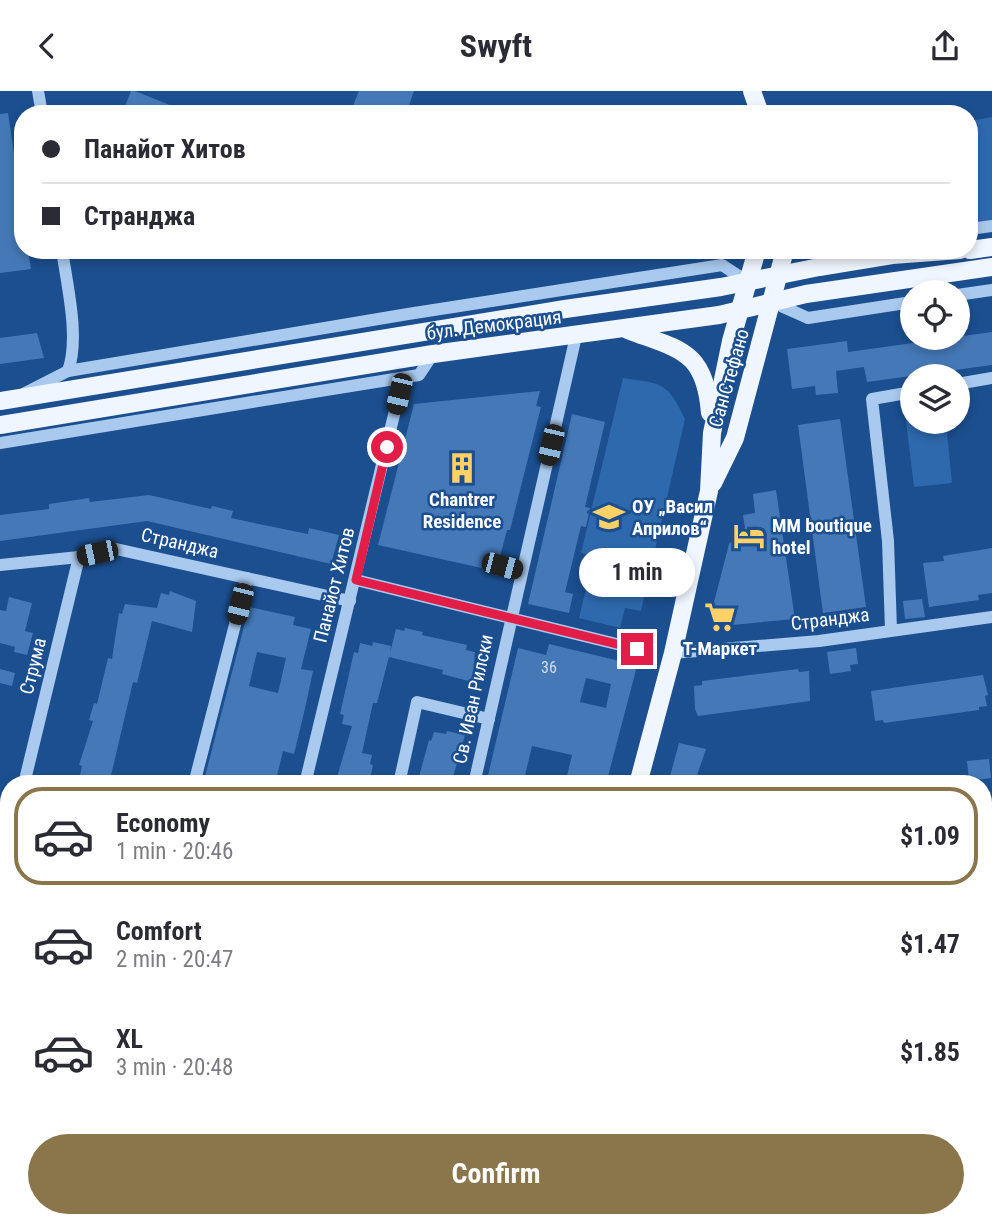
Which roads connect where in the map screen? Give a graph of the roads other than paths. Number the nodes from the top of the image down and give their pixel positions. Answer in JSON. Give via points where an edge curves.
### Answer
{"nodes":[{"id":1,"x":63,"y":259,"type":"edge"},
{"id":2,"x":754,"y":259,"type":"edge"},
{"id":3,"x":783,"y":259,"type":"edge"},
{"id":4,"x":863,"y":259,"type":"edge"},
{"id":5,"x":992,"y":267,"type":"edge"},
{"id":6,"x":779,"y":274,"type":"junction"},
{"id":7,"x":748,"y":282,"type":"junction"},
{"id":8,"x":992,"y":290,"type":"edge"},
{"id":9,"x":970,"y":293,"type":"edge"},
{"id":10,"x":772,"y":302,"type":"junction"},
{"id":11,"x":900,"y":304,"type":"edge"},
{"id":12,"x":740,"y":310,"type":"junction"},
{"id":13,"x":625,"y":329,"type":"junction"},
{"id":14,"x":576,"y":336,"type":"junction"},
{"id":15,"x":433,"y":353,"type":"junction"},
{"id":16,"x":68,"y":372,"type":"junction"},
{"id":17,"x":992,"y":378,"type":"edge"},
{"id":18,"x":970,"y":382,"type":"edge"},
{"id":19,"x":399,"y":394,"type":"dead end"},
{"id":20,"x":900,"y":394,"type":"edge"},
{"id":21,"x":6,"y":400,"type":"edge"},
{"id":22,"x":0,"y":425,"type":"edge"},
{"id":23,"x":712,"y":433,"type":"junction"},
{"id":24,"x":0,"y":443,"type":"edge"},
{"id":25,"x":709,"y":491,"type":"junction"},
{"id":26,"x":79,"y":557,"type":"junction"},
{"id":27,"x":0,"y":565,"type":"edge"},
{"id":28,"x":502,"y":566,"type":"dead end"},
{"id":29,"x":522,"y":571,"type":"junction"},
{"id":30,"x":247,"y":578,"type":"junction"},
{"id":31,"x":356,"y":580,"type":"junction"},
{"id":32,"x":351,"y":601,"type":"junction"},
{"id":33,"x":992,"y":617,"type":"edge"},
{"id":34,"x":510,"y":618,"type":"junction"},
{"id":35,"x":891,"y":630,"type":"junction"},
{"id":36,"x":637,"y":649,"type":"dead end"},
{"id":37,"x":673,"y":653,"type":"junction"},
{"id":38,"x":489,"y":719,"type":"junction"},
{"id":39,"x":26,"y":775,"type":"edge"},
{"id":40,"x":196,"y":775,"type":"edge"},
{"id":41,"x":307,"y":775,"type":"edge"},
{"id":42,"x":401,"y":775,"type":"edge"},
{"id":43,"x":476,"y":775,"type":"edge"},
{"id":44,"x":640,"y":775,"type":"edge"}],
"edges":[{"from":1,"to":16,"type":"street","via":[[71,307]]},
{"from":2,"to":7,"type":"main road","name":"Сан Стефано"},
{"from":3,"to":6,"type":"main road","name":"Сан Стефано"},
{"from":4,"to":6,"type":"main road","name":"бул. Демокрация"},
{"from":5,"to":10,"type":"main road","name":"бул. Демокрация"},
{"from":6,"to":7,"type":"main road","name":"бул. Демокрация"},
{"from":6,"to":10,"type":"main road","name":"Сан Стефано"},
{"from":7,"to":12,"type":"main road","name":"Сан Стефано"},
{"from":7,"to":16,"type":"street","via":[[722,265]]},
{"from":7,"to":21,"type":"main road","name":"бул. Демокрация"},
{"from":8,"to":9,"type":"street"},
{"from":10,"to":11,"type":"street","via":[[808,318]]},
{"from":10,"to":12,"type":"main road","name":"бул. Демокрация"},
{"from":10,"to":25,"type":"main road","name":"Сан Стефано","via":[[735,438]]},
{"from":12,"to":13,"type":"main road","name":"бул. Демокрация"},
{"from":12,"to":23,"type":"main road","name":"Сан Стефано"},
{"from":13,"to":14,"type":"main road","name":"бул. Демокрация"},
{"from":13,"to":23,"type":"main road","via":[[682,352],[701,370],[708,383]]},
{"from":14,"to":15,"type":"main road","name":"бул. Демокрация"},
{"from":14,"to":29,"type":"street","name":"Св. Иван Рилски"},
{"from":15,"to":22,"type":"main road","name":"бул. Демокрация"},
{"from":15,"to":24,"type":"street","via":[[419,375]]},
{"from":16,"to":21,"type":"street"},
{"from":17,"to":18,"type":"street"},
{"from":19,"to":31,"type":"street","name":"Панайот Хитов"},
{"from":20,"to":35,"type":"street","via":[[873,399],[888,541]]},
{"from":23,"to":25,"type":"main road","name":"Сан Стефано"},
{"from":25,"to":37,"type":"main road","name":"Сан Стефано"},
{"from":26,"to":27,"type":"street","name":"Странджа"},
{"from":26,"to":30,"type":"street","name":"Странджа","via":[[116,549]]},
{"from":26,"to":39,"type":"street","name":"Струма"},
{"from":28,"to":29,"type":"street"},
{"from":29,"to":34,"type":"street","name":"Св. Иван Рилски"},
{"from":30,"to":32,"type":"street","name":"Странджа"},
{"from":30,"to":40,"type":"street"},
{"from":31,"to":32,"type":"street","name":"Панайот Хитов"},
{"from":31,"to":34,"type":"street"},
{"from":32,"to":41,"type":"street","name":"Панайот Хитов"},
{"from":33,"to":35,"type":"street","name":"Странджа"},
{"from":34,"to":36,"type":"street"},
{"from":34,"to":38,"type":"street","name":"Св. Иван Рилски"},
{"from":35,"to":37,"type":"street","name":"Странджа"},
{"from":37,"to":44,"type":"main road","name":"Сан Стефано"},
{"from":38,"to":42,"type":"street","via":[[417,702]]},
{"from":38,"to":43,"type":"street","name":"Св. Иван Рилски"}]}
